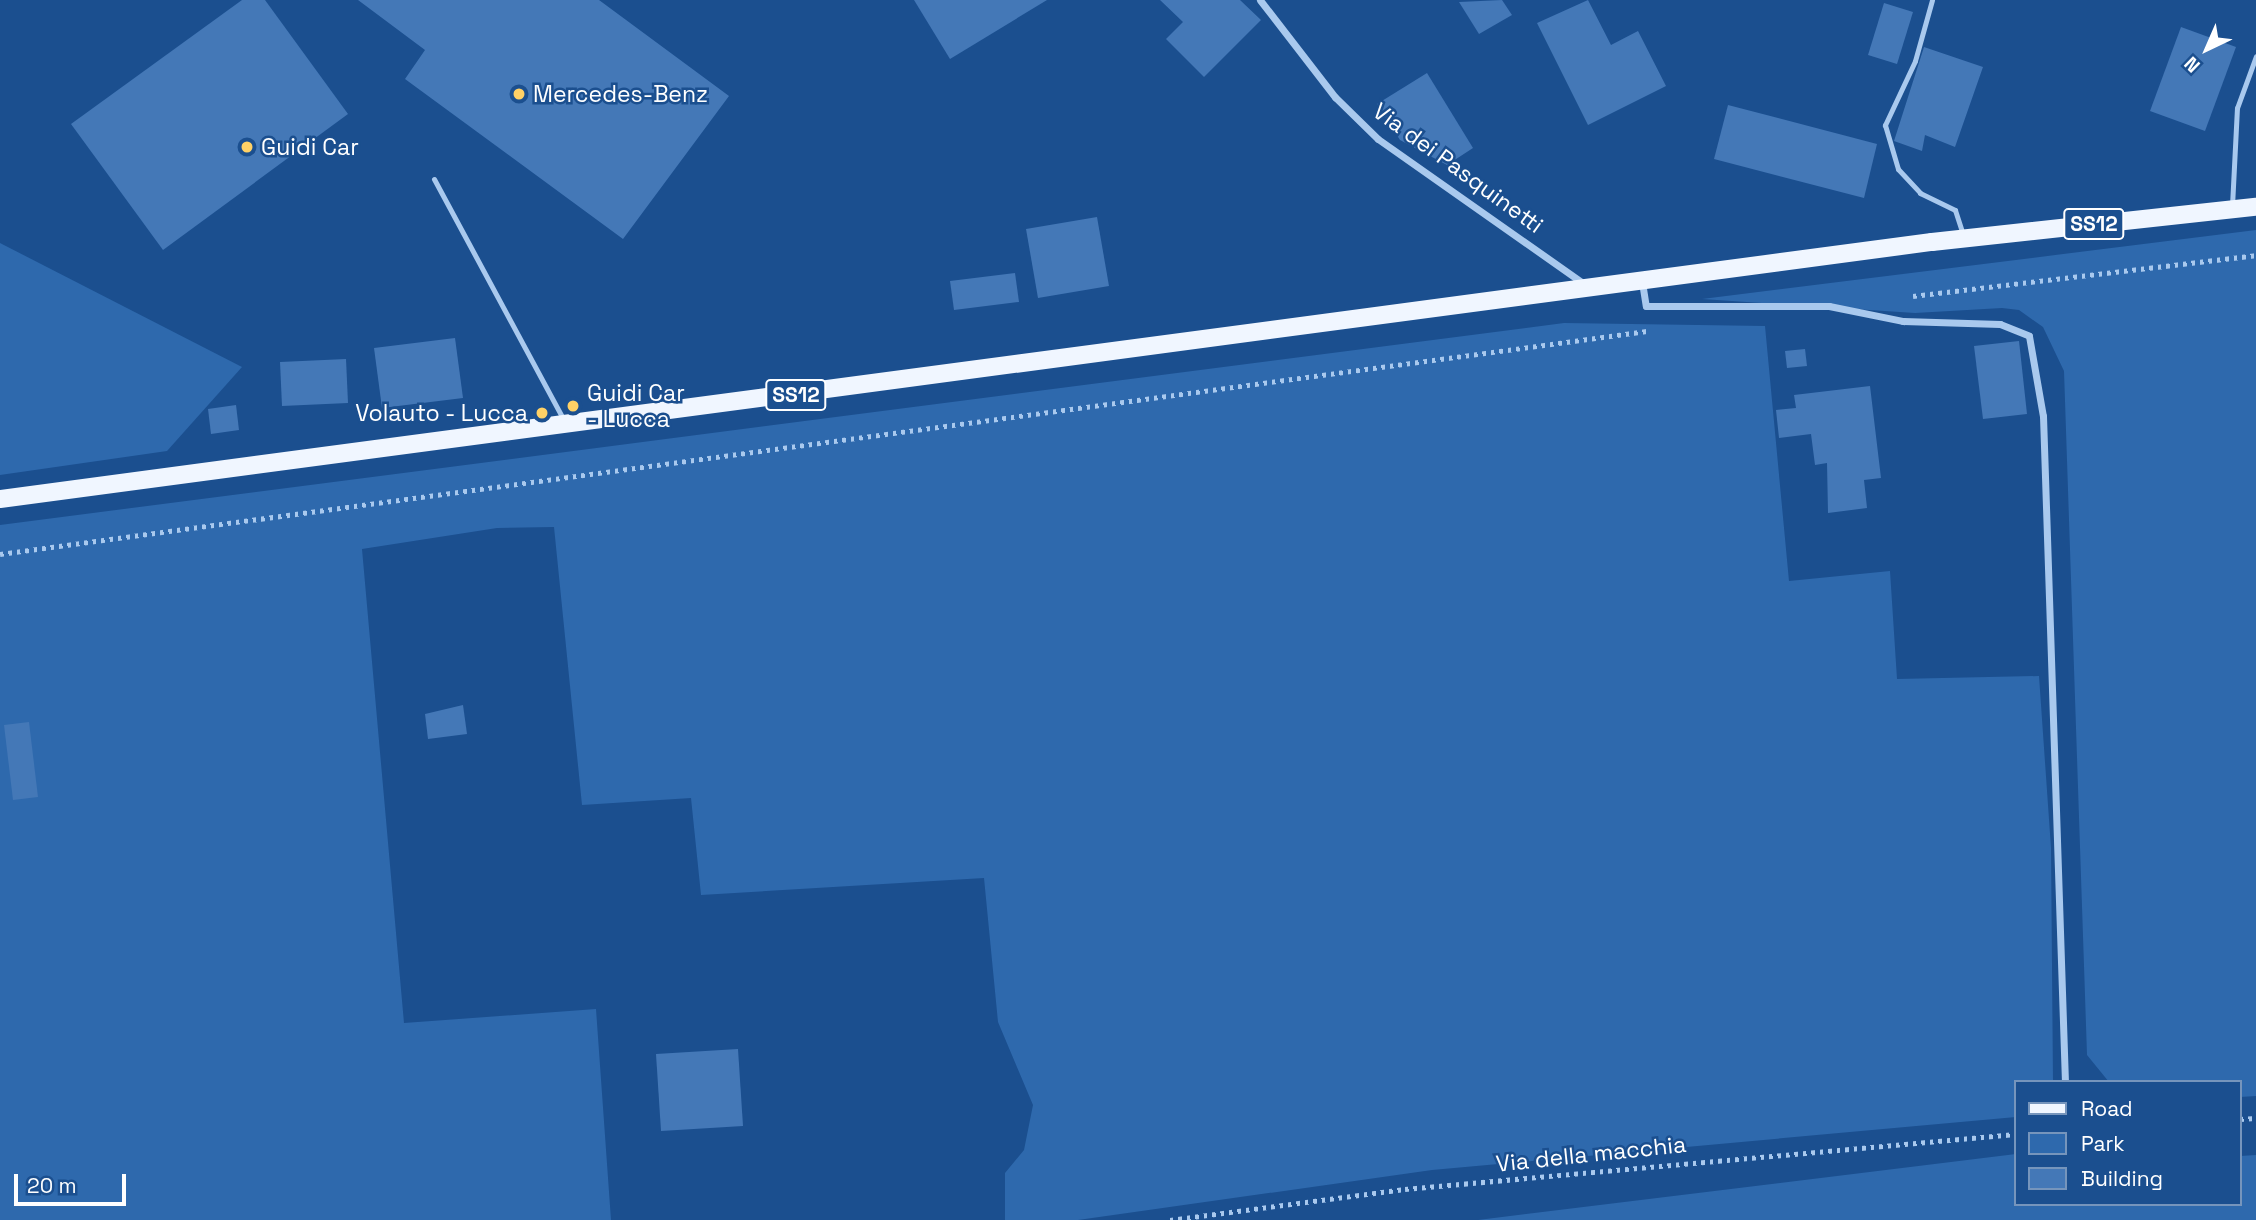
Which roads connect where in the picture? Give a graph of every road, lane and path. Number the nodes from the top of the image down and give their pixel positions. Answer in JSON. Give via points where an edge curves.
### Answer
{"nodes":[{"id":1,"x":1260,"y":0,"type":"edge"},
{"id":2,"x":1932,"y":0,"type":"edge"},
{"id":3,"x":2256,"y":56,"type":"edge"},
{"id":4,"x":434,"y":179,"type":"dead end"},
{"id":5,"x":2256,"y":207,"type":"edge"},
{"id":6,"x":2232,"y":209,"type":"junction"},
{"id":7,"x":1964,"y":238,"type":"junction"},
{"id":8,"x":2256,"y":255,"type":"edge"},
{"id":9,"x":1642,"y":282,"type":"junction"},
{"id":10,"x":1592,"y":289,"type":"junction"},
{"id":11,"x":1898,"y":298,"type":"dead end"},
{"id":12,"x":1656,"y":330,"type":"dead end"},
{"id":13,"x":566,"y":425,"type":"junction"},
{"id":14,"x":0,"y":499,"type":"edge"},
{"id":15,"x":0,"y":554,"type":"edge"},
{"id":16,"x":2065,"y":1080,"type":"edge"},
{"id":17,"x":2014,"y":1134,"type":"edge"},
{"id":18,"x":1170,"y":1220,"type":"edge"}],
"edges":[{"from":1,"to":10,"type":"street","name":"Via dei Pasquinetti","via":[[1335,97],[1378,139]]},
{"from":2,"to":7,"type":"lane","via":[[1914,61],[1885,125],[1898,169],[1920,193],[1955,210]]},
{"from":3,"to":6,"type":"lane","via":[[2237,108]]},
{"from":4,"to":13,"type":"lane"},
{"from":5,"to":6,"type":"main road","number":"SS12"},
{"from":6,"to":7,"type":"main road","number":"SS12"},
{"from":7,"to":9,"type":"main road","number":"SS12"},
{"from":8,"to":11,"type":"path"},
{"from":9,"to":10,"type":"main road","number":"SS12"},
{"from":9,"to":16,"type":"street","via":[[1646,306],[1829,306],[1903,321],[2000,324],[2029,336],[2043,416]]},
{"from":10,"to":13,"type":"main road","number":"SS12"},
{"from":12,"to":15,"type":"path"},
{"from":13,"to":14,"type":"main road","number":"SS12"},
{"from":17,"to":18,"type":"path","name":"Via della macchia","via":[[1405,1189]]}]}
